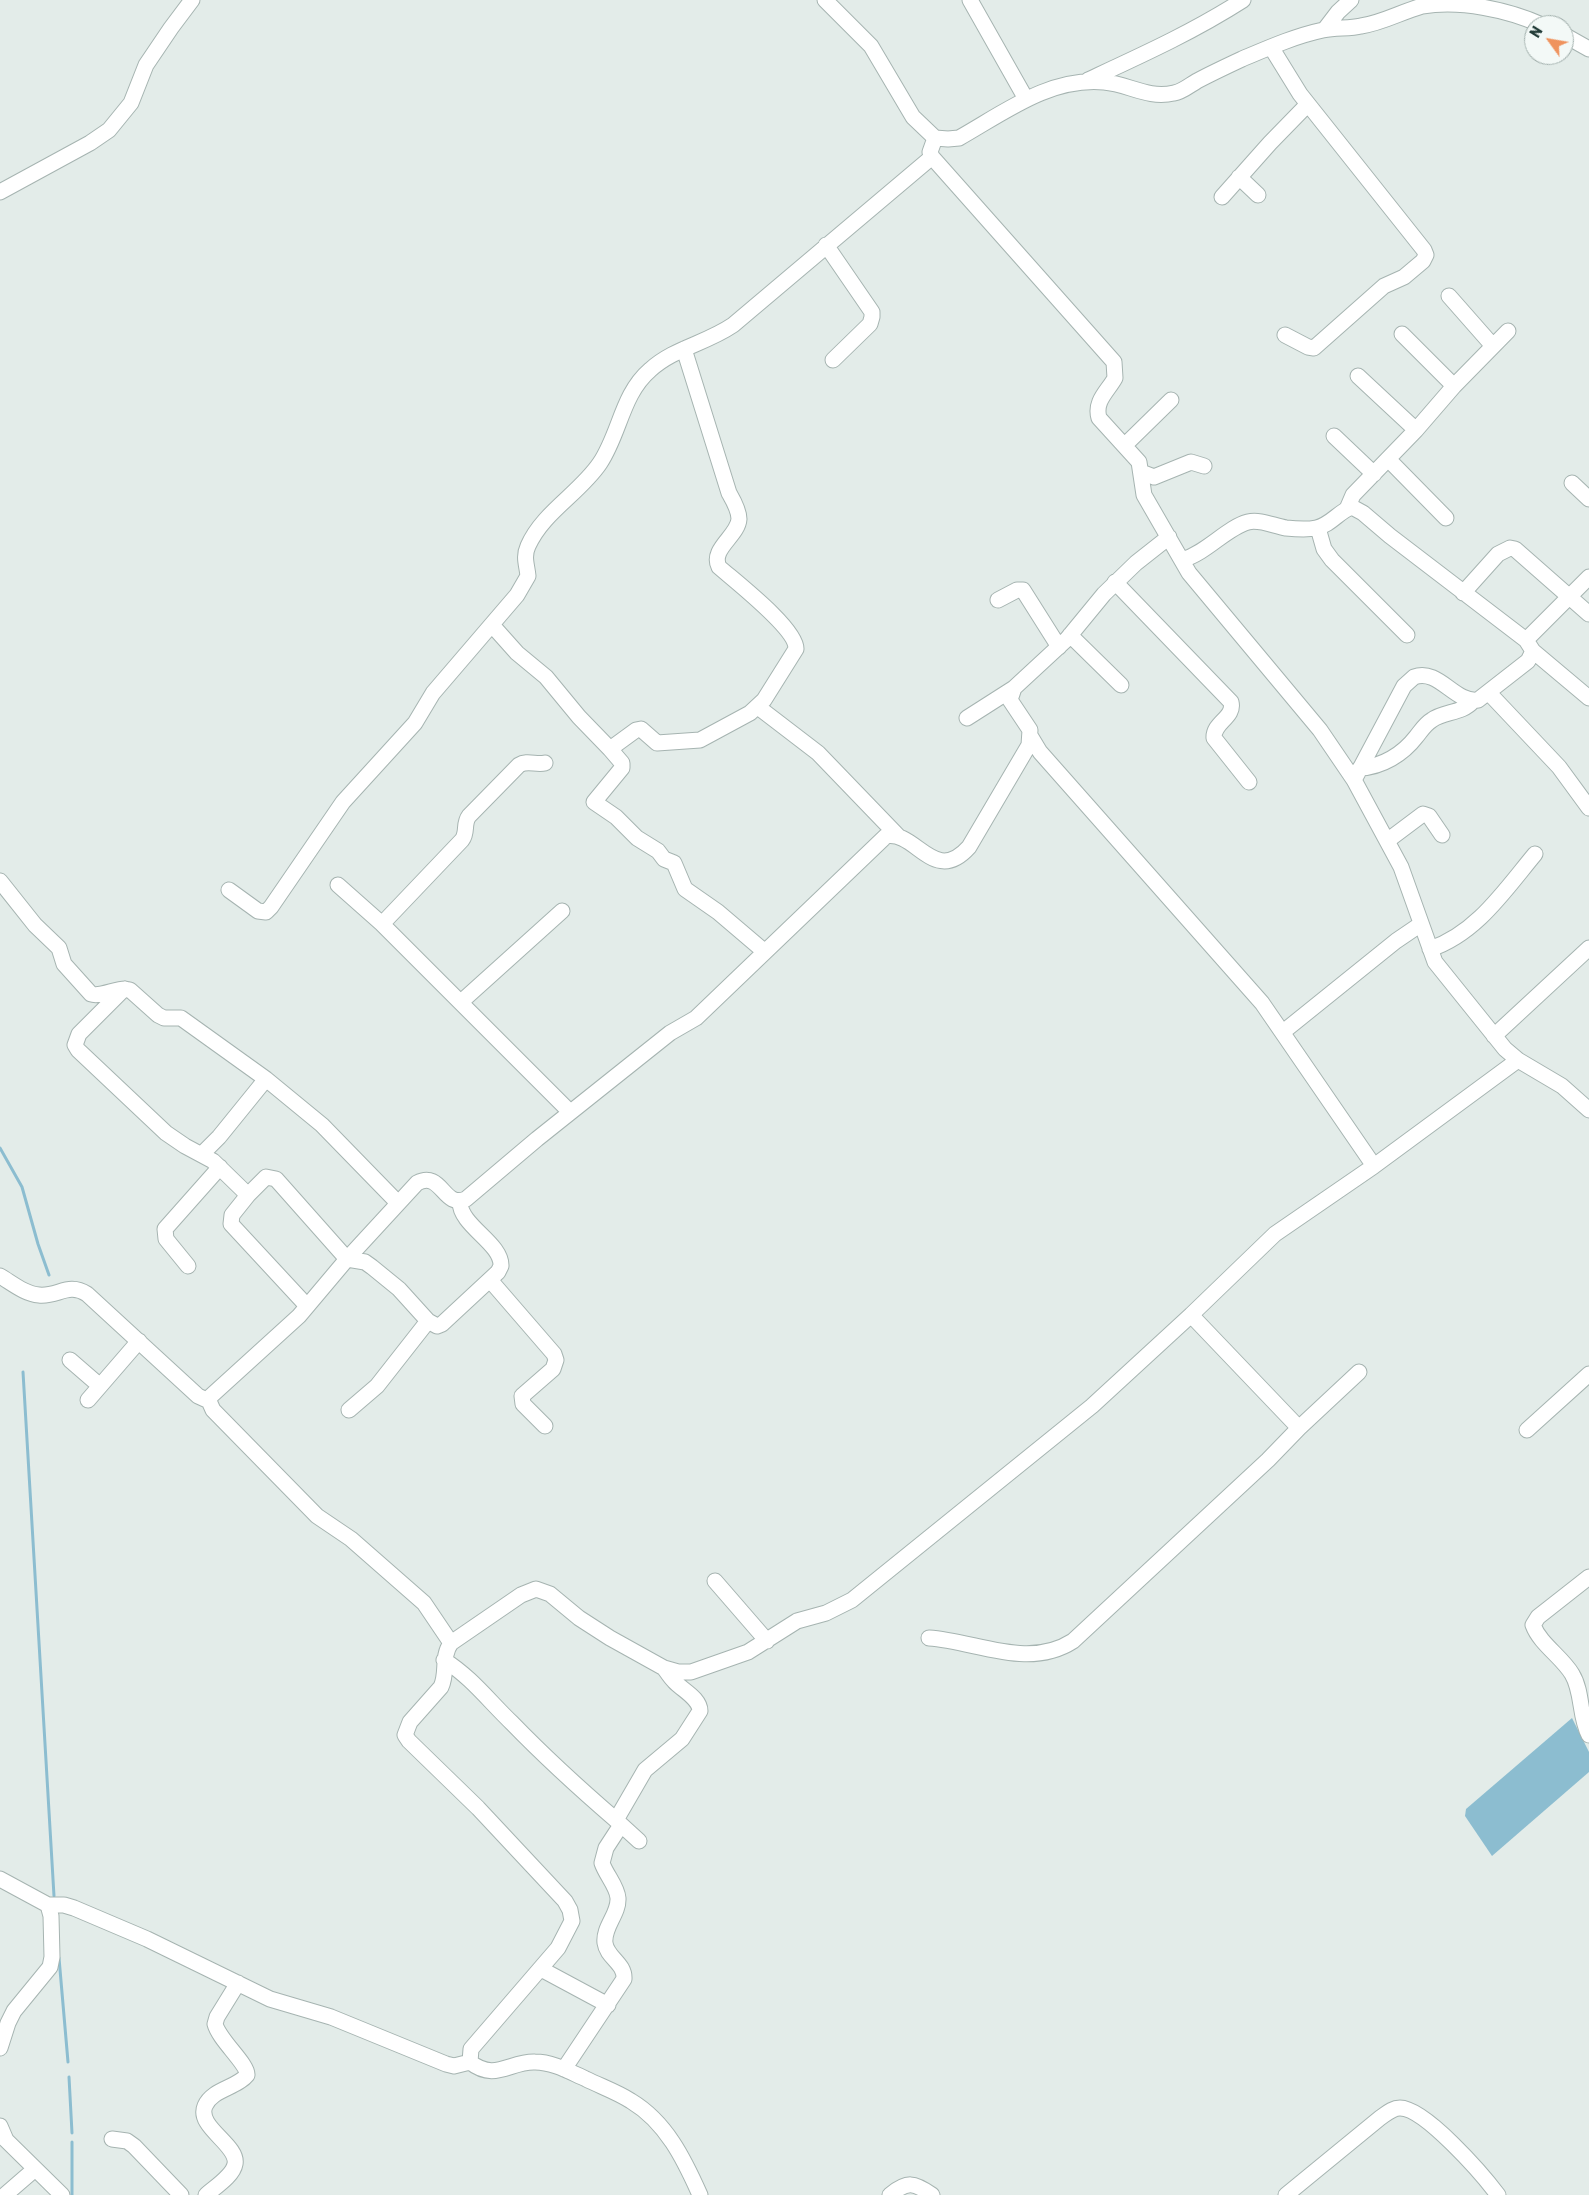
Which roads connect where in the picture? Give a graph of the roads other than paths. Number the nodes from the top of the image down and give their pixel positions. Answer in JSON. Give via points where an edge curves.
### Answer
{"nodes":[{"id":1,"x":192,"y":0,"type":"edge"},
{"id":2,"x":970,"y":0,"type":"edge"},
{"id":3,"x":1243,"y":0,"type":"edge"},
{"id":4,"x":1352,"y":0,"type":"edge"},
{"id":5,"x":826,"y":1,"type":"edge"},
{"id":6,"x":1500,"y":4,"type":"edge"},
{"id":7,"x":1524,"y":16,"type":"edge"},
{"id":8,"x":1325,"y":30,"type":"junction"},
{"id":9,"x":1574,"y":41,"type":"edge"},
{"id":10,"x":1271,"y":47,"type":"junction"},
{"id":11,"x":1589,"y":49,"type":"edge"},
{"id":12,"x":1086,"y":80,"type":"junction"},
{"id":13,"x":1026,"y":100,"type":"junction"},
{"id":14,"x":1308,"y":104,"type":"junction"},
{"id":15,"x":935,"y":138,"type":"junction"},
{"id":16,"x":932,"y":157,"type":"junction"},
{"id":17,"x":1239,"y":177,"type":"junction"},
{"id":18,"x":0,"y":192,"type":"edge"},
{"id":19,"x":1258,"y":195,"type":"dead end"},
{"id":20,"x":1222,"y":196,"type":"dead end"},
{"id":21,"x":826,"y":245,"type":"junction"},
{"id":22,"x":1449,"y":296,"type":"dead end"},
{"id":23,"x":1508,"y":331,"type":"dead end"},
{"id":24,"x":1402,"y":334,"type":"dead end"},
{"id":25,"x":1286,"y":335,"type":"dead end"},
{"id":26,"x":1493,"y":346,"type":"junction"},
{"id":27,"x":684,"y":349,"type":"junction"},
{"id":28,"x":833,"y":360,"type":"dead end"},
{"id":29,"x":1358,"y":376,"type":"dead end"},
{"id":30,"x":1454,"y":386,"type":"junction"},
{"id":31,"x":1171,"y":400,"type":"dead end"},
{"id":32,"x":1416,"y":430,"type":"junction"},
{"id":33,"x":1334,"y":436,"type":"dead end"},
{"id":34,"x":1125,"y":445,"type":"junction"},
{"id":35,"x":1388,"y":459,"type":"junction"},
{"id":36,"x":1204,"y":466,"type":"dead end"},
{"id":37,"x":1141,"y":472,"type":"junction"},
{"id":38,"x":1374,"y":474,"type":"junction"},
{"id":39,"x":1572,"y":483,"type":"dead end"},
{"id":40,"x":1589,"y":498,"type":"edge"},
{"id":41,"x":1347,"y":509,"type":"junction"},
{"id":42,"x":1446,"y":518,"type":"dead end"},
{"id":43,"x":1318,"y":528,"type":"junction"},
{"id":44,"x":1169,"y":537,"type":"junction"},
{"id":45,"x":1182,"y":560,"type":"junction"},
{"id":46,"x":1589,"y":577,"type":"edge"},
{"id":47,"x":1115,"y":582,"type":"junction"},
{"id":48,"x":1463,"y":593,"type":"junction"},
{"id":49,"x":1570,"y":596,"type":"junction"},
{"id":50,"x":998,"y":600,"type":"dead end"},
{"id":51,"x":1589,"y":614,"type":"edge"},
{"id":52,"x":492,"y":624,"type":"junction"},
{"id":53,"x":1070,"y":635,"type":"junction"},
{"id":54,"x":1408,"y":635,"type":"dead end"},
{"id":55,"x":1529,"y":645,"type":"junction"},
{"id":56,"x":1059,"y":647,"type":"junction"},
{"id":57,"x":1121,"y":685,"type":"dead end"},
{"id":58,"x":1014,"y":688,"type":"junction"},
{"id":59,"x":1489,"y":693,"type":"junction"},
{"id":60,"x":1589,"y":698,"type":"edge"},
{"id":61,"x":1473,"y":701,"type":"junction"},
{"id":62,"x":758,"y":707,"type":"junction"},
{"id":63,"x":967,"y":718,"type":"dead end"},
{"id":64,"x":1031,"y":738,"type":"junction"},
{"id":65,"x":610,"y":748,"type":"junction"},
{"id":66,"x":545,"y":763,"type":"dead end"},
{"id":67,"x":1357,"y":774,"type":"junction"},
{"id":68,"x":1249,"y":782,"type":"dead end"},
{"id":69,"x":1589,"y":808,"type":"edge"},
{"id":70,"x":1442,"y":834,"type":"dead end"},
{"id":71,"x":898,"y":836,"type":"junction"},
{"id":72,"x":1387,"y":841,"type":"junction"},
{"id":73,"x":1535,"y":854,"type":"dead end"},
{"id":74,"x":0,"y":881,"type":"edge"},
{"id":75,"x":338,"y":885,"type":"dead end"},
{"id":76,"x":229,"y":890,"type":"dead end"},
{"id":77,"x":562,"y":911,"type":"dead end"},
{"id":78,"x":382,"y":924,"type":"junction"},
{"id":79,"x":1421,"y":924,"type":"junction"},
{"id":80,"x":1589,"y":948,"type":"edge"},
{"id":81,"x":1430,"y":949,"type":"junction"},
{"id":82,"x":765,"y":952,"type":"junction"},
{"id":83,"x":125,"y":989,"type":"junction"},
{"id":84,"x":461,"y":1002,"type":"junction"},
{"id":85,"x":1283,"y":1032,"type":"junction"},
{"id":86,"x":1494,"y":1036,"type":"junction"},
{"id":87,"x":1518,"y":1060,"type":"junction"},
{"id":88,"x":266,"y":1079,"type":"junction"},
{"id":89,"x":1589,"y":1110,"type":"edge"},
{"id":90,"x":570,"y":1112,"type":"junction"},
{"id":91,"x":202,"y":1154,"type":"junction"},
{"id":92,"x":1374,"y":1166,"type":"junction"},
{"id":93,"x":220,"y":1167,"type":"junction"},
{"id":94,"x":248,"y":1195,"type":"junction"},
{"id":95,"x":460,"y":1202,"type":"junction"},
{"id":96,"x":398,"y":1203,"type":"junction"},
{"id":97,"x":346,"y":1259,"type":"junction"},
{"id":98,"x":188,"y":1266,"type":"dead end"},
{"id":99,"x":0,"y":1276,"type":"edge"},
{"id":100,"x":490,"y":1280,"type":"junction"},
{"id":101,"x":307,"y":1306,"type":"junction"},
{"id":102,"x":1191,"y":1315,"type":"junction"},
{"id":103,"x":428,"y":1321,"type":"junction"},
{"id":104,"x":140,"y":1341,"type":"junction"},
{"id":105,"x":70,"y":1360,"type":"dead end"},
{"id":106,"x":1359,"y":1372,"type":"dead end"},
{"id":107,"x":1589,"y":1374,"type":"edge"},
{"id":108,"x":100,"y":1386,"type":"junction"},
{"id":109,"x":88,"y":1400,"type":"dead end"},
{"id":110,"x":209,"y":1401,"type":"junction"},
{"id":111,"x":349,"y":1410,"type":"dead end"},
{"id":112,"x":544,"y":1426,"type":"dead end"},
{"id":113,"x":1299,"y":1428,"type":"junction"},
{"id":114,"x":1527,"y":1430,"type":"dead end"},
{"id":115,"x":1589,"y":1577,"type":"edge"},
{"id":116,"x":715,"y":1580,"type":"dead end"},
{"id":117,"x":929,"y":1638,"type":"dead end"},
{"id":118,"x":767,"y":1641,"type":"junction"},
{"id":119,"x":451,"y":1643,"type":"junction"},
{"id":120,"x":444,"y":1660,"type":"junction"},
{"id":121,"x":664,"y":1668,"type":"junction"},
{"id":122,"x":1588,"y":1731,"type":"edge"},
{"id":123,"x":618,"y":1823,"type":"junction"},
{"id":124,"x":638,"y":1841,"type":"dead end"},
{"id":125,"x":0,"y":1879,"type":"edge"},
{"id":126,"x":48,"y":1906,"type":"junction"},
{"id":127,"x":541,"y":1969,"type":"junction"},
{"id":128,"x":238,"y":1982,"type":"junction"},
{"id":129,"x":608,"y":2005,"type":"junction"},
{"id":130,"x":0,"y":2048,"type":"edge"},
{"id":131,"x":470,"y":2062,"type":"junction"},
{"id":132,"x":564,"y":2069,"type":"junction"},
{"id":133,"x":0,"y":2126,"type":"edge"},
{"id":134,"x":112,"y":2139,"type":"dead end"},
{"id":135,"x":36,"y":2169,"type":"junction"},
{"id":136,"x":5,"y":2195,"type":"edge"},
{"id":137,"x":62,"y":2195,"type":"edge"},
{"id":138,"x":181,"y":2195,"type":"edge"},
{"id":139,"x":206,"y":2195,"type":"edge"},
{"id":140,"x":700,"y":2195,"type":"edge"},
{"id":141,"x":890,"y":2195,"type":"edge"},
{"id":142,"x":932,"y":2195,"type":"edge"},
{"id":143,"x":1286,"y":2195,"type":"edge"},
{"id":144,"x":1498,"y":2195,"type":"edge"}],
"edges":[{"from":1,"to":18,"type":"street","via":[[146,65],[131,103],[109,130]]},
{"from":2,"to":13,"type":"street"},
{"from":3,"to":12,"type":"street","via":[[1154,50]]},
{"from":4,"to":8,"type":"street"},
{"from":5,"to":15,"type":"street","via":[[871,46],[913,117]]},
{"from":6,"to":7,"type":"street"},
{"from":6,"to":8,"type":"street","via":[[1442,2],[1368,25]]},
{"from":8,"to":10,"type":"street"},
{"from":9,"to":11,"type":"street"},
{"from":10,"to":12,"type":"street","via":[[1175,93],[1145,94],[1112,83]]},
{"from":10,"to":14,"type":"street"},
{"from":12,"to":13,"type":"street","via":[[1067,83]]},
{"from":13,"to":15,"type":"street","via":[[959,138]]},
{"from":14,"to":17,"type":"street"},
{"from":14,"to":25,"type":"street","via":[[1426,255],[1404,277],[1384,286],[1314,348],[1308,348]]},
{"from":15,"to":16,"type":"street","via":[[930,152]]},
{"from":16,"to":21,"type":"street"},
{"from":16,"to":34,"type":"street","via":[[1114,362],[1115,378],[1099,401],[1097,412]]},
{"from":17,"to":19,"type":"street"},
{"from":17,"to":20,"type":"street"},
{"from":21,"to":27,"type":"street","via":[[733,325]]},
{"from":21,"to":28,"type":"street","via":[[872,312],[870,324]]},
{"from":22,"to":26,"type":"street"},
{"from":23,"to":26,"type":"street"},
{"from":24,"to":30,"type":"street"},
{"from":26,"to":30,"type":"street"},
{"from":27,"to":52,"type":"street","via":[[651,368],[633,388],[599,464],[539,527],[525,554],[526,582]]},
{"from":27,"to":62,"type":"street","via":[[729,492],[739,514],[738,526],[717,555],[716,562],[770,613],[796,643],[794,656]]},
{"from":29,"to":32,"type":"street"},
{"from":30,"to":32,"type":"street"},
{"from":31,"to":34,"type":"street"},
{"from":32,"to":35,"type":"street"},
{"from":33,"to":38,"type":"street"},
{"from":34,"to":37,"type":"street","via":[[1139,462]]},
{"from":35,"to":38,"type":"street"},
{"from":35,"to":42,"type":"street"},
{"from":36,"to":37,"type":"street","via":[[1190,462],[1154,477]]},
{"from":37,"to":44,"type":"street","via":[[1144,494]]},
{"from":38,"to":41,"type":"street","via":[[1353,495]]},
{"from":39,"to":40,"type":"street"},
{"from":41,"to":43,"type":"street"},
{"from":41,"to":48,"type":"street","via":[[1358,509]]},
{"from":43,"to":45,"type":"street","via":[[1285,528],[1250,521],[1201,553]]},
{"from":43,"to":54,"type":"street","via":[[1324,549],[1332,560]]},
{"from":44,"to":45,"type":"street"},
{"from":44,"to":47,"type":"street"},
{"from":45,"to":67,"type":"street","via":[[1214,605]]},
{"from":46,"to":49,"type":"street"},
{"from":47,"to":53,"type":"street"},
{"from":47,"to":68,"type":"street","via":[[1231,702],[1230,714],[1216,726],[1214,738]]},
{"from":48,"to":49,"type":"street","via":[[1498,554],[1510,548]]},
{"from":48,"to":55,"type":"street"},
{"from":49,"to":51,"type":"street"},
{"from":49,"to":55,"type":"street"},
{"from":50,"to":56,"type":"street","via":[[1023,590]]},
{"from":52,"to":65,"type":"street","via":[[517,653],[546,677],[582,721]]},
{"from":52,"to":76,"type":"street","via":[[433,693],[415,723],[352,791],[266,912],[258,911]]},
{"from":53,"to":56,"type":"street"},
{"from":53,"to":57,"type":"street"},
{"from":55,"to":59,"type":"street","via":[[1528,661]]},
{"from":55,"to":60,"type":"street"},
{"from":56,"to":58,"type":"street"},
{"from":58,"to":63,"type":"street"},
{"from":58,"to":64,"type":"street","via":[[1010,700],[1012,706],[1027,724]]},
{"from":59,"to":61,"type":"street"},
{"from":59,"to":69,"type":"street","via":[[1559,767]]},
{"from":61,"to":67,"type":"street","via":[[1465,708],[1433,719],[1409,745],[1390,759]]},
{"from":61,"to":67,"type":"street","via":[[1435,679],[1414,677],[1404,686]]},
{"from":62,"to":65,"type":"street","via":[[700,740],[657,743],[641,729]]},
{"from":62,"to":71,"type":"street","via":[[818,752]]},
{"from":64,"to":71,"type":"street","via":[[962,854],[954,859],[936,860]]},
{"from":64,"to":85,"type":"street","via":[[1257,996]]},
{"from":65,"to":82,"type":"street","via":[[622,763],[622,768],[594,802],[664,859],[674,863],[685,889]]},
{"from":66,"to":78,"type":"street","via":[[519,765],[465,821],[462,840]]},
{"from":67,"to":72,"type":"street"},
{"from":70,"to":72,"type":"street","via":[[1429,816],[1423,814]]},
{"from":71,"to":82,"type":"street","via":[[886,836],[880,840]]},
{"from":72,"to":79,"type":"street","via":[[1401,867]]},
{"from":73,"to":81,"type":"street","via":[[1477,922]]},
{"from":74,"to":83,"type":"street","via":[[35,925],[59,948],[64,964],[91,994]]},
{"from":75,"to":78,"type":"street"},
{"from":77,"to":84,"type":"street"},
{"from":78,"to":84,"type":"street"},
{"from":79,"to":81,"type":"street"},
{"from":79,"to":85,"type":"street"},
{"from":80,"to":86,"type":"street"},
{"from":81,"to":86,"type":"street","via":[[1445,976]]},
{"from":82,"to":90,"type":"street","via":[[696,1018],[670,1033]]},
{"from":83,"to":88,"type":"street","via":[[136,994],[158,1015],[181,1018]]},
{"from":83,"to":91,"type":"street","via":[[79,1034],[75,1045],[166,1133]]},
{"from":84,"to":90,"type":"street"},
{"from":85,"to":92,"type":"street"},
{"from":86,"to":87,"type":"street"},
{"from":87,"to":89,"type":"street","via":[[1562,1086]]},
{"from":87,"to":92,"type":"street"},
{"from":88,"to":91,"type":"street"},
{"from":88,"to":96,"type":"street","via":[[322,1125]]},
{"from":90,"to":95,"type":"street"},
{"from":91,"to":93,"type":"street"},
{"from":92,"to":102,"type":"street","via":[[1275,1234]]},
{"from":93,"to":94,"type":"street"},
{"from":93,"to":98,"type":"street","via":[[165,1229],[166,1239]]},
{"from":94,"to":97,"type":"street","via":[[266,1178],[276,1179]]},
{"from":94,"to":101,"type":"street","via":[[232,1215],[230,1224]]},
{"from":95,"to":96,"type":"street","via":[[449,1197],[431,1180],[424,1179]]},
{"from":95,"to":100,"type":"street","via":[[462,1213],[502,1261]]},
{"from":96,"to":97,"type":"street"},
{"from":97,"to":101,"type":"street"},
{"from":97,"to":103,"type":"street","via":[[365,1262],[407,1296]]},
{"from":99,"to":104,"type":"street","via":[[36,1295],[80,1289]]},
{"from":100,"to":103,"type":"street","via":[[442,1324],[437,1326]]},
{"from":100,"to":112,"type":"street","via":[[556,1360],[553,1369],[522,1396],[523,1404]]},
{"from":101,"to":110,"type":"street","via":[[216,1390]]},
{"from":102,"to":113,"type":"street"},
{"from":102,"to":118,"type":"street","via":[[1092,1406],[852,1600],[826,1613],[797,1621]]},
{"from":103,"to":111,"type":"street","via":[[377,1386]]},
{"from":104,"to":108,"type":"street"},
{"from":104,"to":110,"type":"street","via":[[198,1396]]},
{"from":105,"to":108,"type":"street"},
{"from":106,"to":113,"type":"street"},
{"from":107,"to":114,"type":"street"},
{"from":108,"to":109,"type":"street"},
{"from":110,"to":119,"type":"street","via":[[213,1410],[311,1511],[351,1539],[424,1603]]},
{"from":113,"to":117,"type":"street","via":[[1065,1646],[1041,1652],[1001,1652],[950,1639]]},
{"from":115,"to":122,"type":"street","via":[[1538,1617],[1533,1625],[1572,1674]]},
{"from":116,"to":118,"type":"street"},
{"from":118,"to":121,"type":"street","via":[[748,1652],[691,1672]]},
{"from":119,"to":120,"type":"street"},
{"from":119,"to":121,"type":"street","via":[[521,1595],[536,1589],[550,1594],[594,1628]]},
{"from":120,"to":123,"type":"street","via":[[473,1681],[542,1753]]},
{"from":120,"to":127,"type":"street","via":[[441,1687],[410,1722],[405,1735],[565,1901],[572,1921],[568,1933]]},
{"from":121,"to":123,"type":"street","via":[[673,1681],[697,1701],[700,1711],[682,1739],[646,1770]]},
{"from":123,"to":124,"type":"street"},
{"from":123,"to":129,"type":"street","via":[[602,1863],[618,1900],[605,1941],[625,1972]]},
{"from":125,"to":126,"type":"street"},
{"from":126,"to":128,"type":"street","via":[[74,1908]]},
{"from":126,"to":130,"type":"street","via":[[51,1916],[50,1967],[14,2011]]},
{"from":127,"to":129,"type":"street"},
{"from":127,"to":131,"type":"street","via":[[471,2050]]},
{"from":128,"to":131,"type":"street","via":[[278,2003],[331,2017],[446,2064],[454,2066]]},
{"from":128,"to":139,"type":"street","via":[[215,2024],[224,2042],[246,2066],[247,2074],[208,2100],[203,2113],[231,2152],[235,2165]]},
{"from":129,"to":132,"type":"street"},
{"from":131,"to":132,"type":"street","via":[[490,2071],[532,2062],[544,2062]]},
{"from":132,"to":140,"type":"street","via":[[630,2100],[650,2115],[683,2157]]},
{"from":133,"to":135,"type":"street","via":[[6,2140]]},
{"from":134,"to":138,"type":"street","via":[[127,2141],[134,2146]]},
{"from":135,"to":136,"type":"street"},
{"from":135,"to":137,"type":"street"},
{"from":141,"to":142,"type":"street","via":[[910,2184]]},
{"from":143,"to":144,"type":"street","via":[[1380,2118],[1401,2108],[1429,2124],[1456,2147]]}]}
